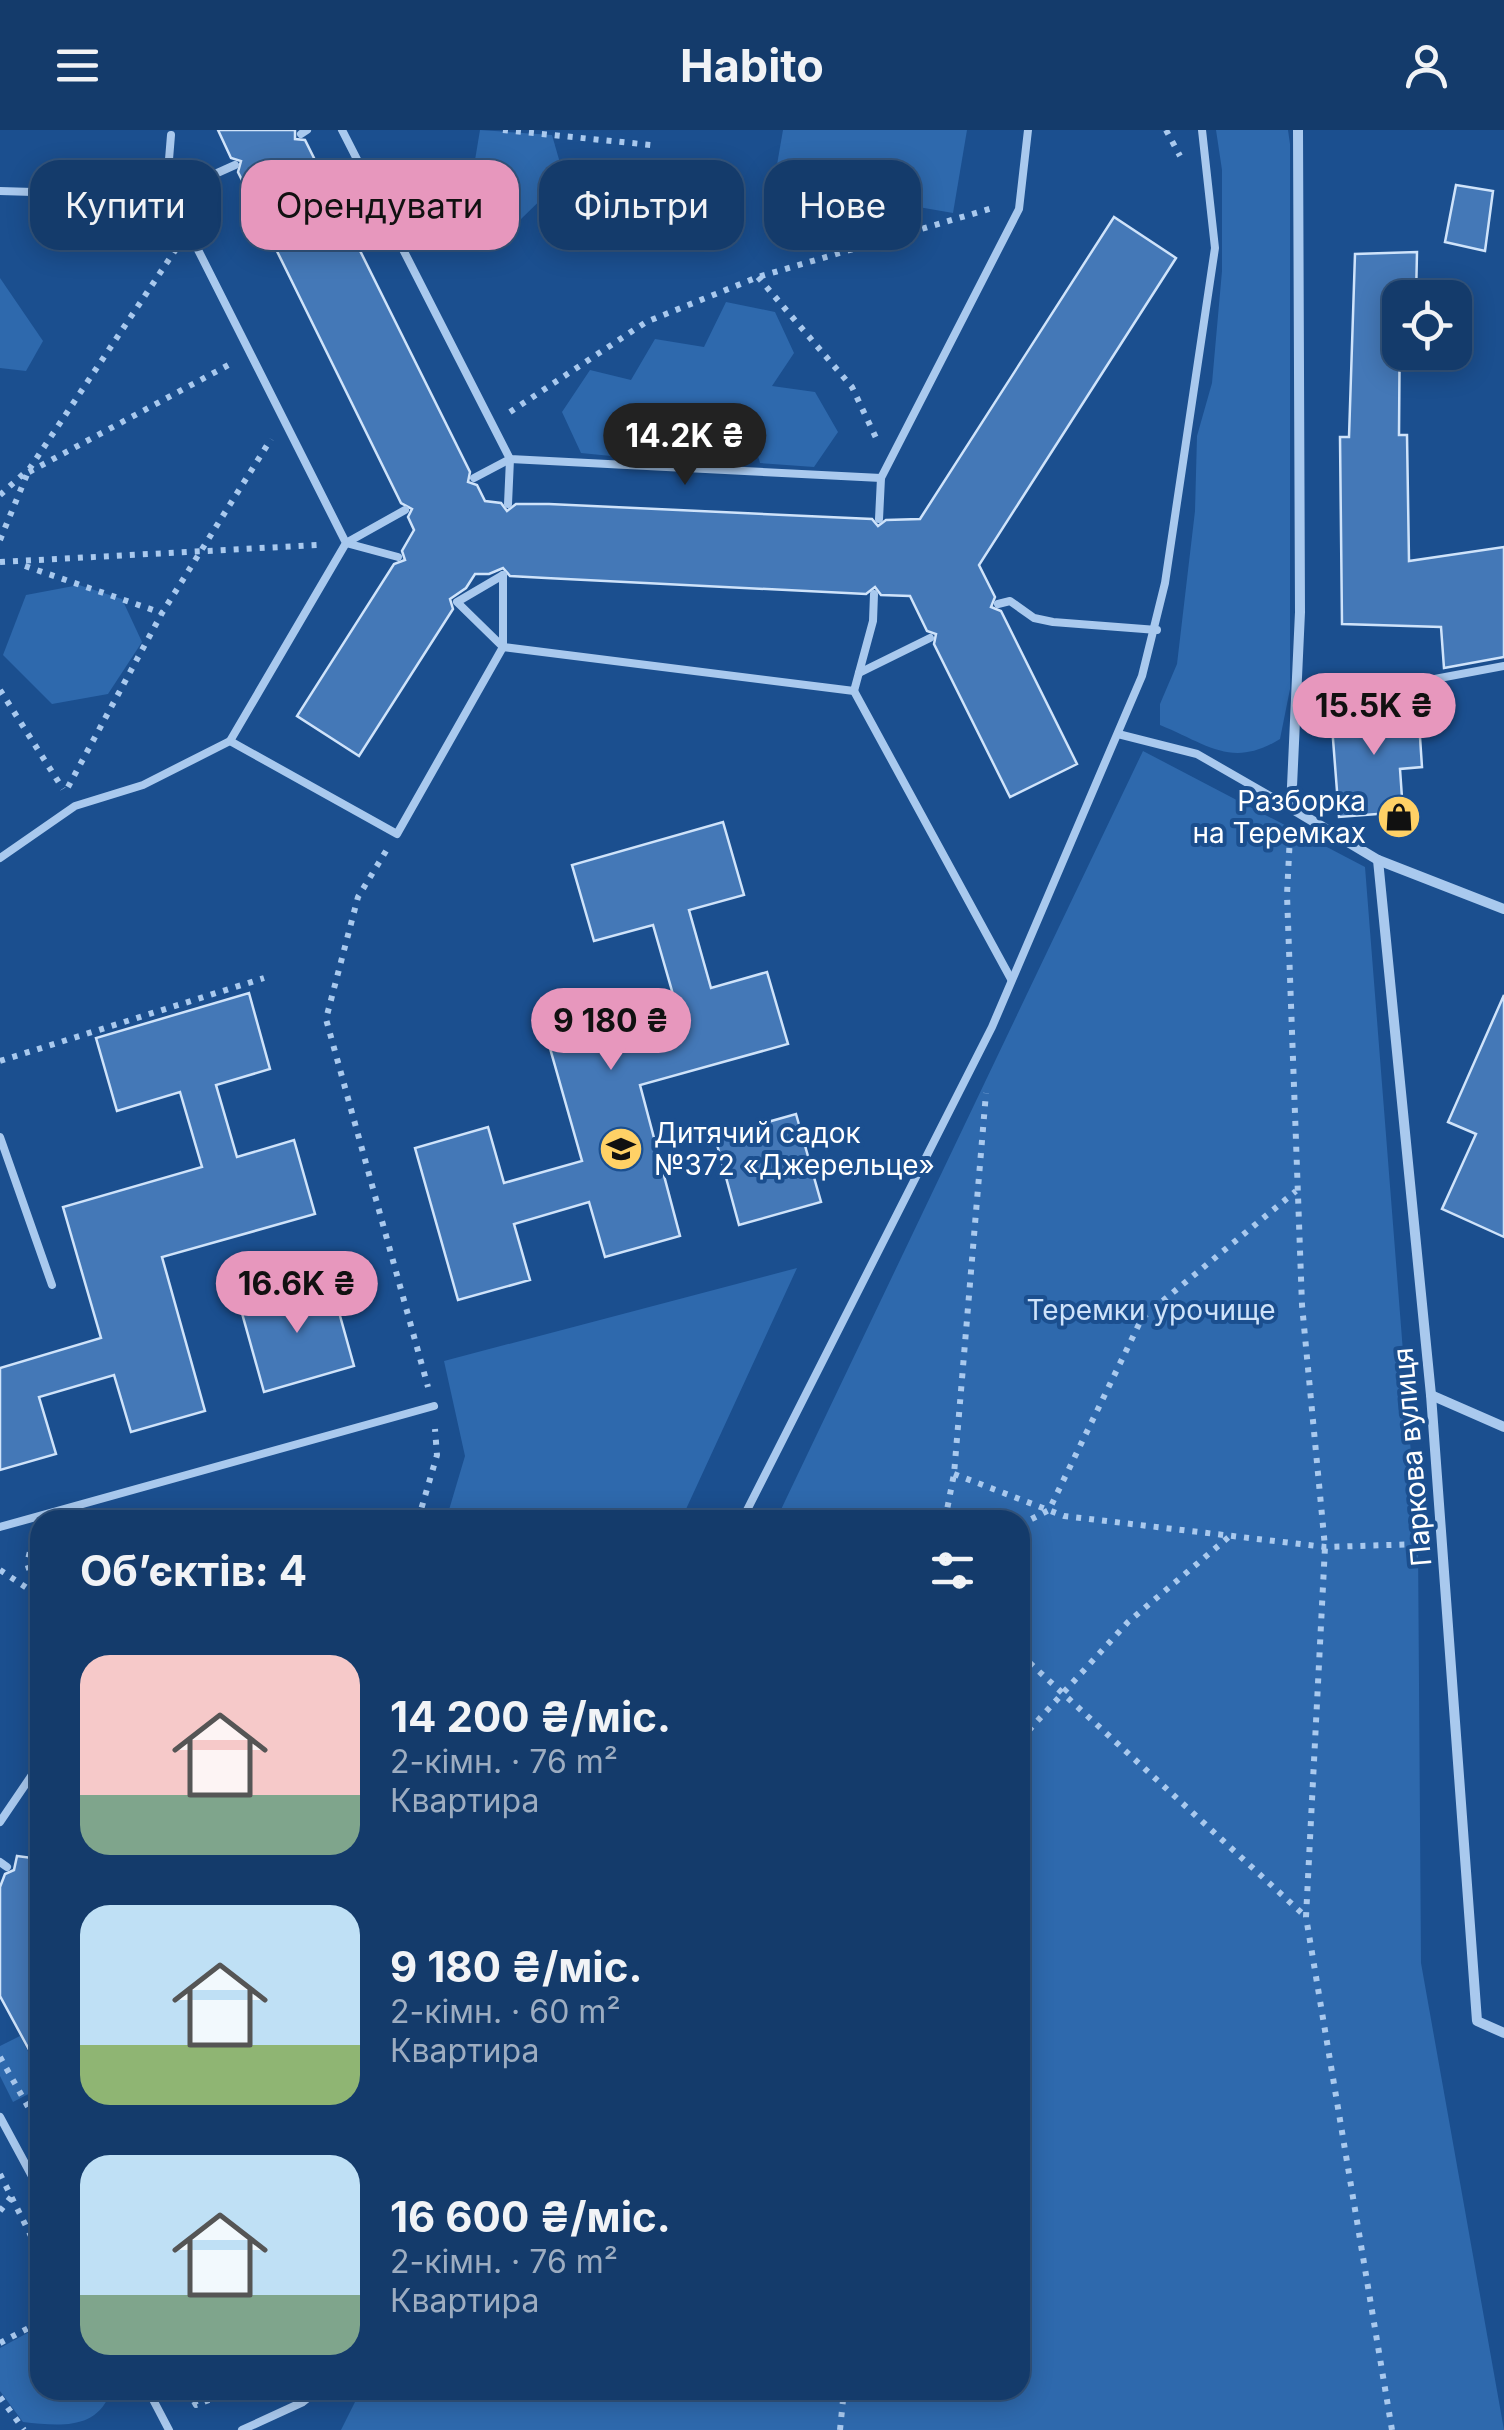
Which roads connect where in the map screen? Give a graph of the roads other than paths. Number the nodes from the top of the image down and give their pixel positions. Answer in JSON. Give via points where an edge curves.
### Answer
{"nodes":[{"id":1,"x":342,"y":130,"type":"edge"},
{"id":2,"x":1028,"y":130,"type":"edge"},
{"id":3,"x":1202,"y":130,"type":"edge"},
{"id":4,"x":1298,"y":130,"type":"edge"},
{"id":5,"x":171,"y":135,"type":"dead end"},
{"id":6,"x":169,"y":160,"type":"edge"},
{"id":7,"x":235,"y":165,"type":"dead end"},
{"id":8,"x":221,"y":171,"type":"edge"},
{"id":9,"x":0,"y":192,"type":"edge"},
{"id":10,"x":30,"y":193,"type":"edge"},
{"id":11,"x":198,"y":250,"type":"edge"},
{"id":12,"x":510,"y":459,"type":"junction"},
{"id":13,"x":474,"y":478,"type":"dead end"},
{"id":14,"x":881,"y":478,"type":"junction"},
{"id":15,"x":508,"y":504,"type":"dead end"},
{"id":16,"x":405,"y":510,"type":"dead end"},
{"id":17,"x":879,"y":519,"type":"dead end"},
{"id":18,"x":346,"y":543,"type":"junction"},
{"id":19,"x":398,"y":556,"type":"dead end"},
{"id":20,"x":874,"y":594,"type":"dead end"},
{"id":21,"x":998,"y":604,"type":"dead end"},
{"id":22,"x":1157,"y":630,"type":"junction"},
{"id":23,"x":930,"y":638,"type":"dead end"},
{"id":24,"x":504,"y":647,"type":"junction"},
{"id":25,"x":1504,"y":666,"type":"edge"},
{"id":26,"x":859,"y":673,"type":"junction"},
{"id":27,"x":854,"y":692,"type":"junction"},
{"id":28,"x":1296,"y":705,"type":"junction"},
{"id":29,"x":1118,"y":734,"type":"junction"},
{"id":30,"x":230,"y":742,"type":"junction"},
{"id":31,"x":1292,"y":808,"type":"junction"},
{"id":32,"x":0,"y":858,"type":"edge"},
{"id":33,"x":1378,"y":860,"type":"junction"},
{"id":34,"x":1504,"y":909,"type":"edge"},
{"id":35,"x":1011,"y":979,"type":"junction"},
{"id":36,"x":0,"y":1137,"type":"edge"},
{"id":37,"x":52,"y":1285,"type":"dead end"},
{"id":38,"x":1431,"y":1395,"type":"junction"},
{"id":39,"x":434,"y":1406,"type":"road end"},
{"id":40,"x":1504,"y":1427,"type":"edge"},
{"id":41,"x":58,"y":1510,"type":"edge"},
{"id":42,"x":747,"y":1510,"type":"edge"},
{"id":43,"x":30,"y":1518,"type":"edge"},
{"id":44,"x":0,"y":1526,"type":"edge"},
{"id":45,"x":30,"y":1778,"type":"edge"},
{"id":46,"x":0,"y":1822,"type":"edge"},
{"id":47,"x":1504,"y":2033,"type":"edge"},
{"id":48,"x":0,"y":2117,"type":"edge"},
{"id":49,"x":30,"y":2172,"type":"edge"},
{"id":50,"x":153,"y":2400,"type":"edge"},
{"id":51,"x":306,"y":2400,"type":"edge"},
{"id":52,"x":169,"y":2430,"type":"edge"},
{"id":53,"x":242,"y":2430,"type":"edge"}],
"edges":[{"from":1,"to":12,"type":"lane"},
{"from":2,"to":14,"type":"lane","via":[[1020,200]]},
{"from":3,"to":22,"type":"lane","via":[[1214,248]]},
{"from":4,"to":28,"type":"street"},
{"from":5,"to":6,"type":"lane"},
{"from":7,"to":8,"type":"lane"},
{"from":9,"to":10,"type":"lane"},
{"from":11,"to":18,"type":"lane"},
{"from":12,"to":13,"type":"lane"},
{"from":12,"to":14,"type":"lane"},
{"from":12,"to":15,"type":"lane"},
{"from":14,"to":17,"type":"lane"},
{"from":16,"to":18,"type":"lane"},
{"from":18,"to":19,"type":"lane"},
{"from":18,"to":30,"type":"lane"},
{"from":20,"to":26,"type":"lane"},
{"from":21,"to":22,"type":"lane","via":[[1010,601],[1053,622]]},
{"from":22,"to":29,"type":"lane"},
{"from":23,"to":26,"type":"lane"},
{"from":24,"to":24,"type":"lane","via":[[458,602],[503,575],[503,611]]},
{"from":24,"to":27,"type":"lane"},
{"from":24,"to":30,"type":"lane","via":[[396,834]]},
{"from":25,"to":28,"type":"lane"},
{"from":26,"to":27,"type":"lane"},
{"from":27,"to":35,"type":"lane"},
{"from":28,"to":31,"type":"street"},
{"from":29,"to":31,"type":"lane","via":[[1197,754]]},
{"from":29,"to":35,"type":"lane"},
{"from":30,"to":32,"type":"lane","via":[[144,785],[74,806]]},
{"from":31,"to":33,"type":"street"},
{"from":33,"to":34,"type":"street"},
{"from":33,"to":38,"type":"street","name":"Паркова вулиця"},
{"from":35,"to":42,"type":"lane"},
{"from":36,"to":37,"type":"lane"},
{"from":38,"to":40,"type":"street"},
{"from":38,"to":47,"type":"street","name":"Паркова вулиця","via":[[1477,2021]]},
{"from":39,"to":41,"type":"lane"},
{"from":43,"to":44,"type":"lane"},
{"from":45,"to":46,"type":"lane"},
{"from":48,"to":49,"type":"lane"},
{"from":50,"to":52,"type":"lane"},
{"from":51,"to":53,"type":"lane"}]}
